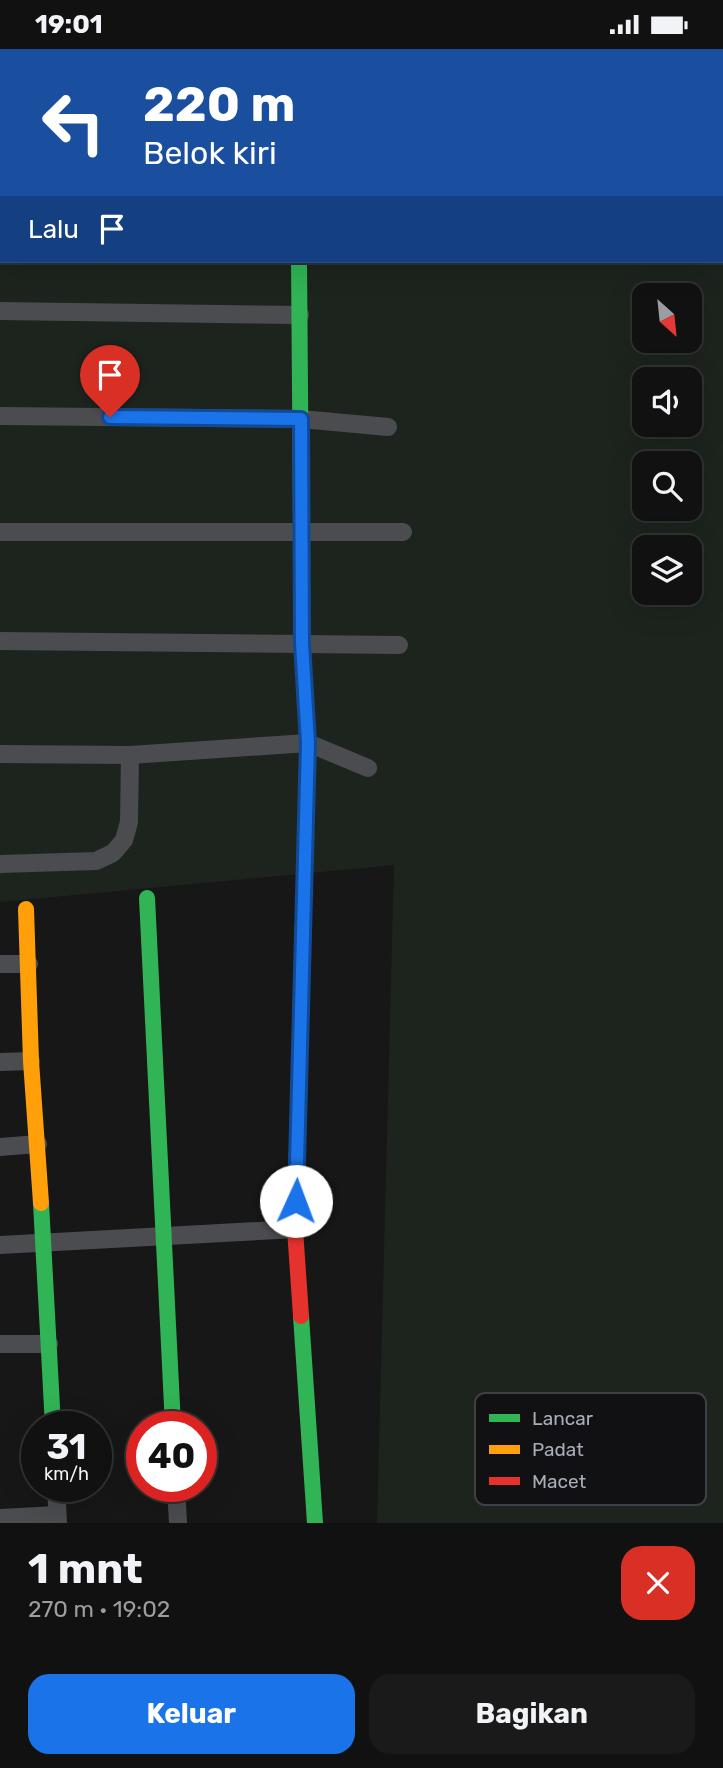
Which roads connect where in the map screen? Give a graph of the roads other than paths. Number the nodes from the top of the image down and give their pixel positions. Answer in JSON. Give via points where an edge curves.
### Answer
{"nodes":[{"id":1,"x":299,"y":263,"type":"edge"},
{"id":2,"x":0,"y":311,"type":"edge"},
{"id":3,"x":300,"y":315,"type":"junction"},
{"id":4,"x":0,"y":416,"type":"edge"},
{"id":5,"x":301,"y":419,"type":"junction"},
{"id":6,"x":388,"y":427,"type":"dead end"},
{"id":7,"x":0,"y":532,"type":"edge"},
{"id":8,"x":300,"y":532,"type":"junction"},
{"id":9,"x":403,"y":533,"type":"dead end"},
{"id":10,"x":0,"y":641,"type":"edge"},
{"id":11,"x":302,"y":643,"type":"junction"},
{"id":12,"x":399,"y":645,"type":"dead end"},
{"id":13,"x":308,"y":743,"type":"junction"},
{"id":14,"x":0,"y":754,"type":"edge"},
{"id":15,"x":130,"y":755,"type":"junction"},
{"id":16,"x":369,"y":768,"type":"dead end"},
{"id":17,"x":0,"y":864,"type":"edge"},
{"id":18,"x":147,"y":898,"type":"dead end"},
{"id":19,"x":26,"y":909,"type":"dead end"},
{"id":20,"x":0,"y":964,"type":"edge"},
{"id":21,"x":29,"y":964,"type":"junction"},
{"id":22,"x":32,"y":1061,"type":"junction"},
{"id":23,"x":0,"y":1062,"type":"edge"},
{"id":24,"x":38,"y":1144,"type":"junction"},
{"id":25,"x":0,"y":1147,"type":"edge"},
{"id":26,"x":295,"y":1229,"type":"junction"},
{"id":27,"x":163,"y":1237,"type":"junction"},
{"id":28,"x":43,"y":1244,"type":"junction"},
{"id":29,"x":0,"y":1245,"type":"edge"},
{"id":30,"x":0,"y":1344,"type":"edge"},
{"id":31,"x":48,"y":1344,"type":"junction"},
{"id":32,"x":52,"y":1411,"type":"edge"},
{"id":33,"x":172,"y":1411,"type":"edge"},
{"id":34,"x":177,"y":1502,"type":"edge"},
{"id":35,"x":0,"y":1518,"type":"edge"},
{"id":36,"x":57,"y":1519,"type":"edge"},
{"id":37,"x":178,"y":1523,"type":"edge"},
{"id":38,"x":314,"y":1523,"type":"edge"}],
"edges":[{"from":1,"to":3,"type":"street"},
{"from":2,"to":3,"type":"street"},
{"from":3,"to":5,"type":"street"},
{"from":4,"to":5,"type":"street"},
{"from":5,"to":6,"type":"street"},
{"from":5,"to":8,"type":"street"},
{"from":7,"to":8,"type":"street"},
{"from":8,"to":9,"type":"street"},
{"from":8,"to":11,"type":"street"},
{"from":10,"to":11,"type":"street"},
{"from":11,"to":12,"type":"street"},
{"from":11,"to":13,"type":"street"},
{"from":13,"to":15,"type":"street"},
{"from":13,"to":16,"type":"street"},
{"from":13,"to":26,"type":"street"},
{"from":14,"to":15,"type":"street"},
{"from":15,"to":17,"type":"street","via":[[128,822],[124,840],[113,853],[96,861]]},
{"from":18,"to":27,"type":"street"},
{"from":19,"to":21,"type":"street"},
{"from":20,"to":21,"type":"street"},
{"from":21,"to":22,"type":"street"},
{"from":22,"to":23,"type":"street"},
{"from":22,"to":24,"type":"street"},
{"from":24,"to":25,"type":"street"},
{"from":24,"to":28,"type":"street"},
{"from":26,"to":27,"type":"street"},
{"from":26,"to":38,"type":"street"},
{"from":27,"to":28,"type":"street"},
{"from":27,"to":33,"type":"street"},
{"from":28,"to":29,"type":"street"},
{"from":28,"to":31,"type":"street"},
{"from":30,"to":31,"type":"street"},
{"from":31,"to":32,"type":"street"},
{"from":34,"to":37,"type":"street"},
{"from":35,"to":36,"type":"street"}]}
